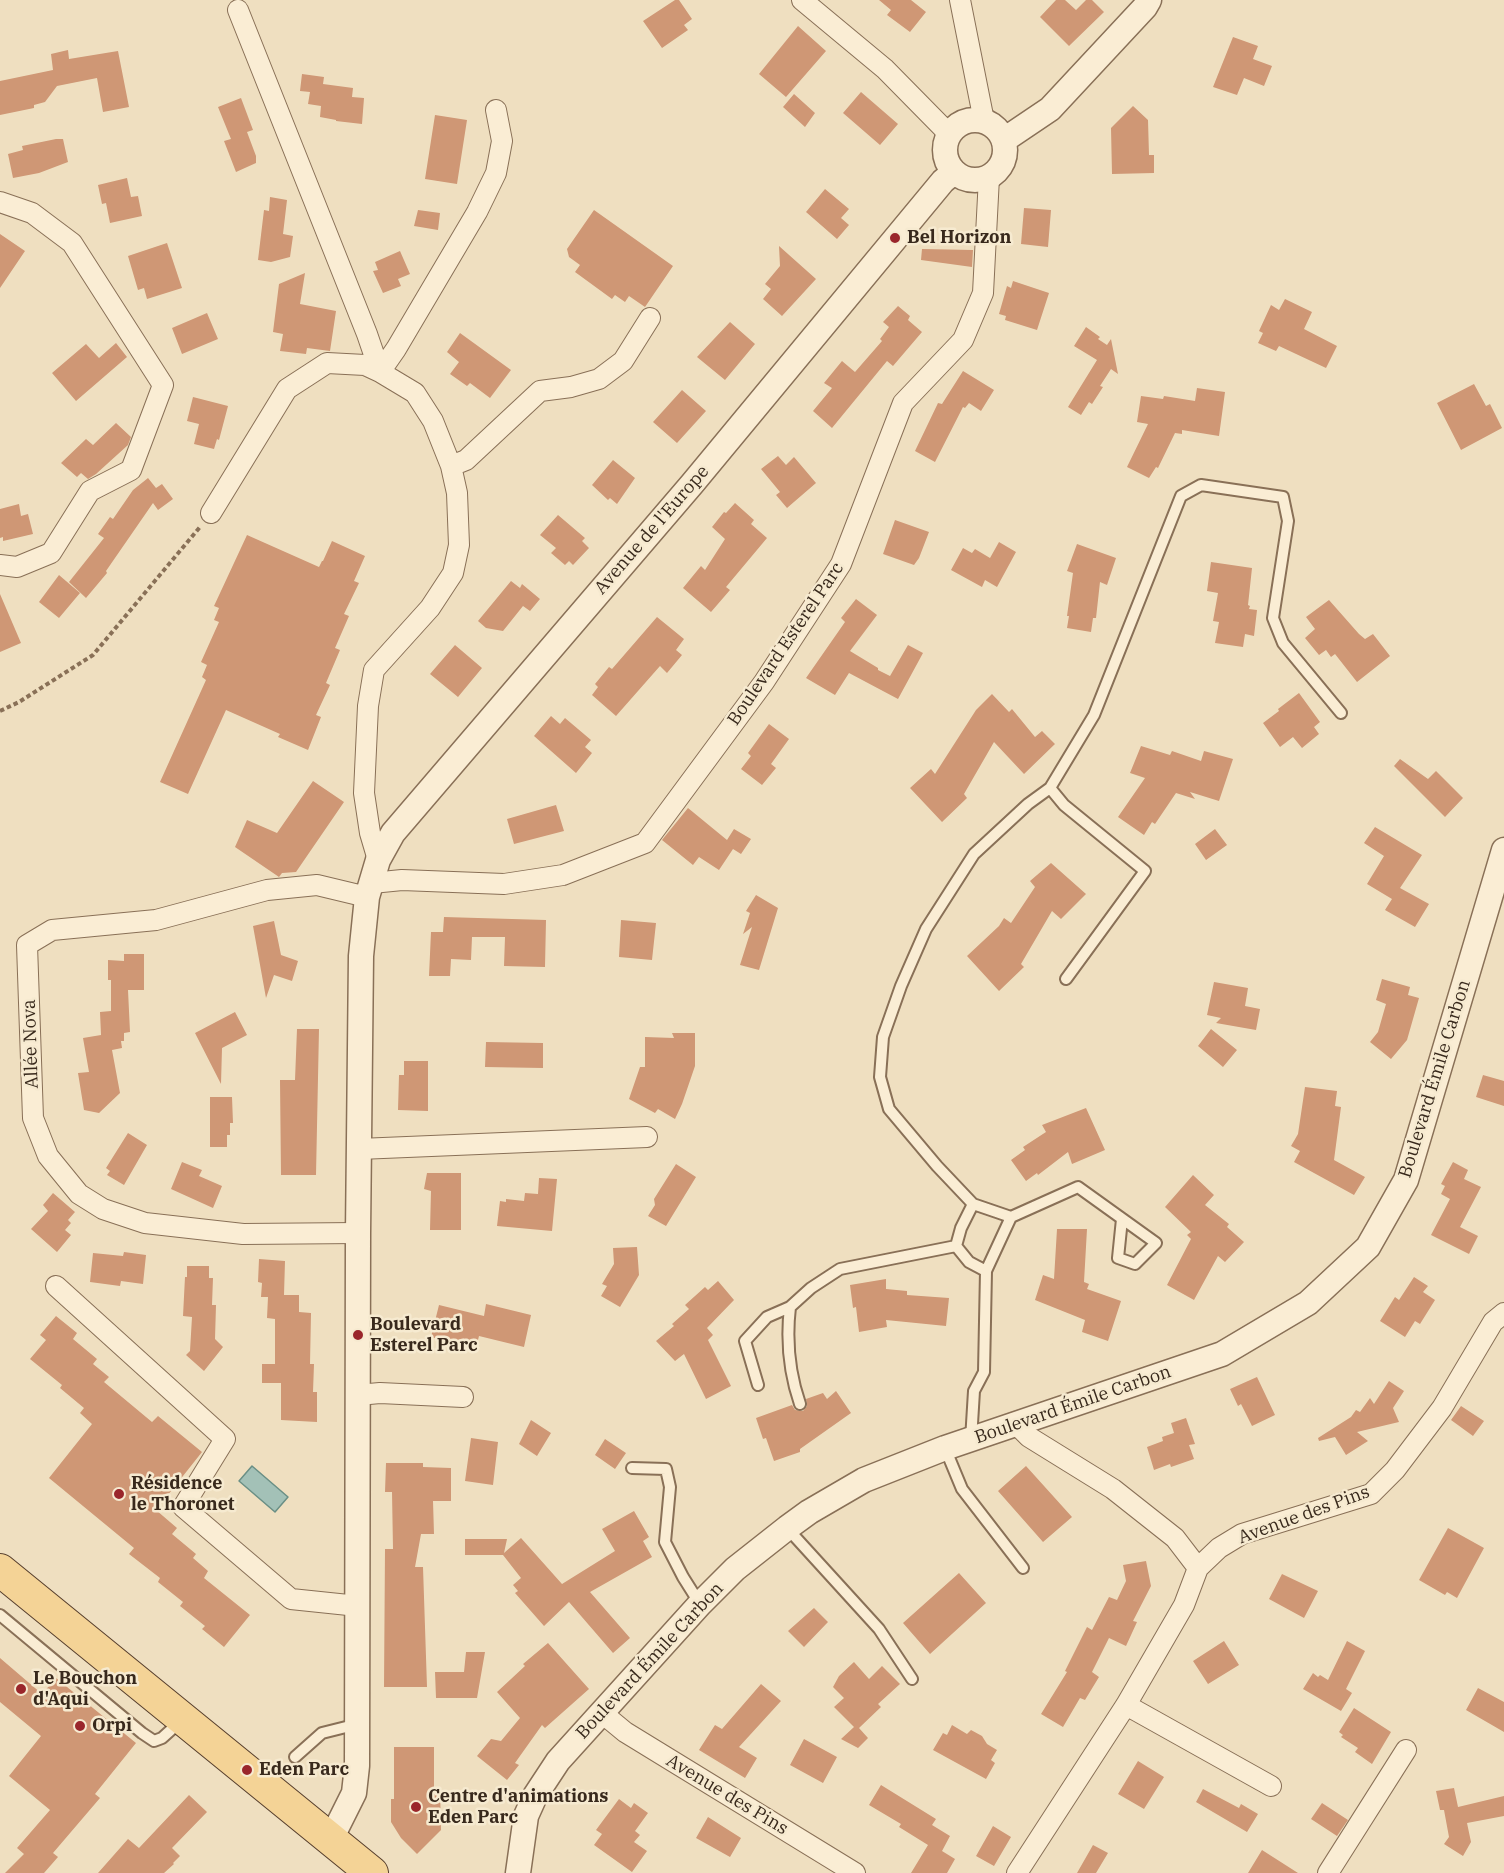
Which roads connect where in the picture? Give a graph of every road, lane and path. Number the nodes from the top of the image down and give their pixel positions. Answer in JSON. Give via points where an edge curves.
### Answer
{"nodes":[{"id":1,"x":802,"y":0,"type":"edge"},
{"id":2,"x":960,"y":0,"type":"edge"},
{"id":3,"x":1149,"y":0,"type":"edge"},
{"id":4,"x":238,"y":10,"type":"dead end"},
{"id":5,"x":496,"y":110,"type":"dead end"},
{"id":6,"x":984,"y":121,"type":"junction"},
{"id":7,"x":949,"y":134,"type":"junction"},
{"id":8,"x":1004,"y":140,"type":"junction"},
{"id":9,"x":954,"y":172,"type":"junction"},
{"id":10,"x":989,"y":177,"type":"junction"},
{"id":11,"x":0,"y":202,"type":"edge"},
{"id":12,"x":650,"y":318,"type":"dead end"},
{"id":13,"x":380,"y":372,"type":"junction"},
{"id":14,"x":451,"y":466,"type":"junction"},
{"id":15,"x":211,"y":513,"type":"joint"},
{"id":16,"x":0,"y":565,"type":"edge"},
{"id":17,"x":0,"y":711,"type":"edge"},
{"id":18,"x":1341,"y":713,"type":"dead end"},
{"id":19,"x":1050,"y":788,"type":"junction"},
{"id":20,"x":1504,"y":850,"type":"edge"},
{"id":21,"x":378,"y":860,"type":"junction"},
{"id":22,"x":370,"y":890,"type":"junction"},
{"id":23,"x":1066,"y":979,"type":"dead end"},
{"id":24,"x":647,"y":1137,"type":"dead end"},
{"id":25,"x":359,"y":1149,"type":"junction"},
{"id":26,"x":973,"y":1204,"type":"junction"},
{"id":27,"x":1011,"y":1217,"type":"junction"},
{"id":28,"x":1122,"y":1219,"type":"dead end"},
{"id":29,"x":358,"y":1233,"type":"junction"},
{"id":30,"x":956,"y":1246,"type":"junction"},
{"id":31,"x":986,"y":1271,"type":"junction"},
{"id":32,"x":56,"y":1286,"type":"dead end"},
{"id":33,"x":790,"y":1307,"type":"junction"},
{"id":34,"x":1504,"y":1313,"type":"edge"},
{"id":35,"x":758,"y":1384,"type":"dead end"},
{"id":36,"x":358,"y":1395,"type":"junction"},
{"id":37,"x":463,"y":1397,"type":"dead end"},
{"id":38,"x":800,"y":1404,"type":"dead end"},
{"id":39,"x":1017,"y":1425,"type":"junction"},
{"id":40,"x":971,"y":1440,"type":"junction"},
{"id":41,"x":945,"y":1448,"type":"junction"},
{"id":42,"x":632,"y":1468,"type":"dead end"},
{"id":43,"x":787,"y":1528,"type":"junction"},
{"id":44,"x":1023,"y":1568,"type":"dead end"},
{"id":45,"x":1198,"y":1568,"type":"junction"},
{"id":46,"x":0,"y":1570,"type":"edge"},
{"id":47,"x":700,"y":1604,"type":"junction"},
{"id":48,"x":358,"y":1606,"type":"junction"},
{"id":49,"x":0,"y":1615,"type":"edge"},
{"id":50,"x":912,"y":1679,"type":"dead end"},
{"id":51,"x":1126,"y":1705,"type":"junction"},
{"id":52,"x":602,"y":1713,"type":"junction"},
{"id":53,"x":183,"y":1719,"type":"junction"},
{"id":54,"x":358,"y":1724,"type":"junction"},
{"id":55,"x":1406,"y":1750,"type":"dead end"},
{"id":56,"x":295,"y":1757,"type":"dead end"},
{"id":57,"x":1271,"y":1786,"type":"dead end"},
{"id":58,"x":331,"y":1839,"type":"junction"},
{"id":59,"x":372,"y":1873,"type":"edge"},
{"id":60,"x":518,"y":1873,"type":"edge"},
{"id":61,"x":855,"y":1873,"type":"edge"},
{"id":62,"x":1017,"y":1873,"type":"edge"},
{"id":63,"x":1328,"y":1873,"type":"edge"}],
"edges":[{"from":1,"to":7,"type":"street","via":[[885,69]]},
{"from":2,"to":6,"type":"street"},
{"from":3,"to":8,"type":"street","via":[[1050,109]]},
{"from":4,"to":13,"type":"street"},
{"from":5,"to":13,"type":"street","via":[[502,141],[496,173],[477,212]]},
{"from":6,"to":7,"type":"street","via":[[964,121]]},
{"from":6,"to":8,"type":"street"},
{"from":7,"to":9,"type":"street","via":[[945,154]]},
{"from":8,"to":10,"type":"street","via":[[1005,157]]},
{"from":9,"to":10,"type":"street","via":[[970,180]]},
{"from":9,"to":21,"type":"street","name":"Avenue de l'Europe","via":[[393,834]]},
{"from":10,"to":22,"type":"street","name":"Boulevard Esterel Parc","via":[[983,293],[963,340],[903,403],[842,564],[764,682],[645,843],[563,875],[504,884],[402,880]]},
{"from":11,"to":16,"type":"street","via":[[32,213],[72,243],[163,384],[131,470],[90,492],[51,553],[17,567]]},
{"from":12,"to":14,"type":"street","via":[[623,361],[599,379],[540,391],[466,460]]},
{"from":13,"to":14,"type":"street","via":[[415,393],[433,422]]},
{"from":13,"to":15,"type":"street","via":[[365,365],[327,363],[287,389]]},
{"from":14,"to":21,"type":"street","via":[[457,493],[459,545],[453,573],[430,608],[374,670],[368,706],[364,794]]},
{"from":15,"to":17,"type":"path","via":[[93,655]]},
{"from":18,"to":19,"type":"lane","via":[[1283,642],[1273,618],[1288,521],[1283,497],[1201,484],[1181,496],[1094,714]]},
{"from":19,"to":23,"type":"lane","via":[[1064,805],[1144,871]]},
{"from":19,"to":26,"type":"lane","via":[[974,854],[926,928],[883,1037],[880,1077],[889,1109]]},
{"from":20,"to":39,"type":"street","name":"Boulevard Émile Carbon","via":[[1406,1180],[1368,1247],[1308,1303],[1222,1354]]},
{"from":21,"to":22,"type":"street","name":"Avenue de l'Europe"},
{"from":22,"to":25,"type":"street","via":[[361,956]]},
{"from":22,"to":29,"type":"street","name":"Allée Nova","via":[[317,885],[267,890],[156,920],[52,930],[27,945],[33,1118],[48,1156],[79,1194],[103,1209],[145,1223],[243,1234]]},
{"from":24,"to":25,"type":"street"},
{"from":25,"to":29,"type":"street"},
{"from":26,"to":27,"type":"lane"},
{"from":26,"to":30,"type":"lane"},
{"from":27,"to":28,"type":"lane","via":[[1078,1187]]},
{"from":27,"to":31,"type":"lane"},
{"from":29,"to":36,"type":"street"},
{"from":30,"to":31,"type":"lane","via":[[969,1262]]},
{"from":30,"to":33,"type":"lane","via":[[840,1269]]},
{"from":31,"to":40,"type":"lane","via":[[984,1372],[974,1391]]},
{"from":32,"to":48,"type":"street","via":[[225,1439],[183,1507],[291,1599]]},
{"from":33,"to":35,"type":"lane","via":[[767,1317],[745,1341]]},
{"from":33,"to":38,"type":"lane","via":[[791,1377]]},
{"from":34,"to":45,"type":"street","name":"Avenue des Pins","via":[[1493,1322],[1442,1408],[1395,1470],[1371,1494],[1242,1534]]},
{"from":36,"to":37,"type":"street"},
{"from":36,"to":48,"type":"street"},
{"from":39,"to":40,"type":"street","name":"Boulevard Émile Carbon"},
{"from":39,"to":45,"type":"street","via":[[1029,1437],[1122,1496],[1175,1538]]},
{"from":40,"to":41,"type":"street","name":"Boulevard Émile Carbon"},
{"from":41,"to":43,"type":"street","name":"Boulevard Émile Carbon","via":[[864,1480]]},
{"from":41,"to":44,"type":"lane","via":[[962,1489]]},
{"from":42,"to":47,"type":"lane","via":[[666,1469],[670,1487],[665,1542]]},
{"from":43,"to":47,"type":"street","name":"Boulevard Émile Carbon","via":[[735,1569]]},
{"from":43,"to":50,"type":"lane","via":[[879,1629]]},
{"from":45,"to":51,"type":"street","name":"Avenue des Pins","via":[[1184,1605]]},
{"from":46,"to":53,"type":"main road"},
{"from":47,"to":52,"type":"street","name":"Boulevard Émile Carbon"},
{"from":48,"to":54,"type":"street"},
{"from":49,"to":53,"type":"lane","via":[[154,1741]]},
{"from":51,"to":57,"type":"street"},
{"from":51,"to":62,"type":"street","name":"Avenue des Pins"},
{"from":52,"to":60,"type":"street","name":"Boulevard Émile Carbon","via":[[558,1761],[535,1796],[526,1816]]},
{"from":52,"to":61,"type":"street","name":"Avenue des Pins","via":[[625,1732]]},
{"from":53,"to":58,"type":"main road"},
{"from":54,"to":56,"type":"lane","via":[[322,1732]]},
{"from":54,"to":58,"type":"street","via":[[354,1793]]},
{"from":55,"to":63,"type":"street"},
{"from":58,"to":59,"type":"main road"}]}
